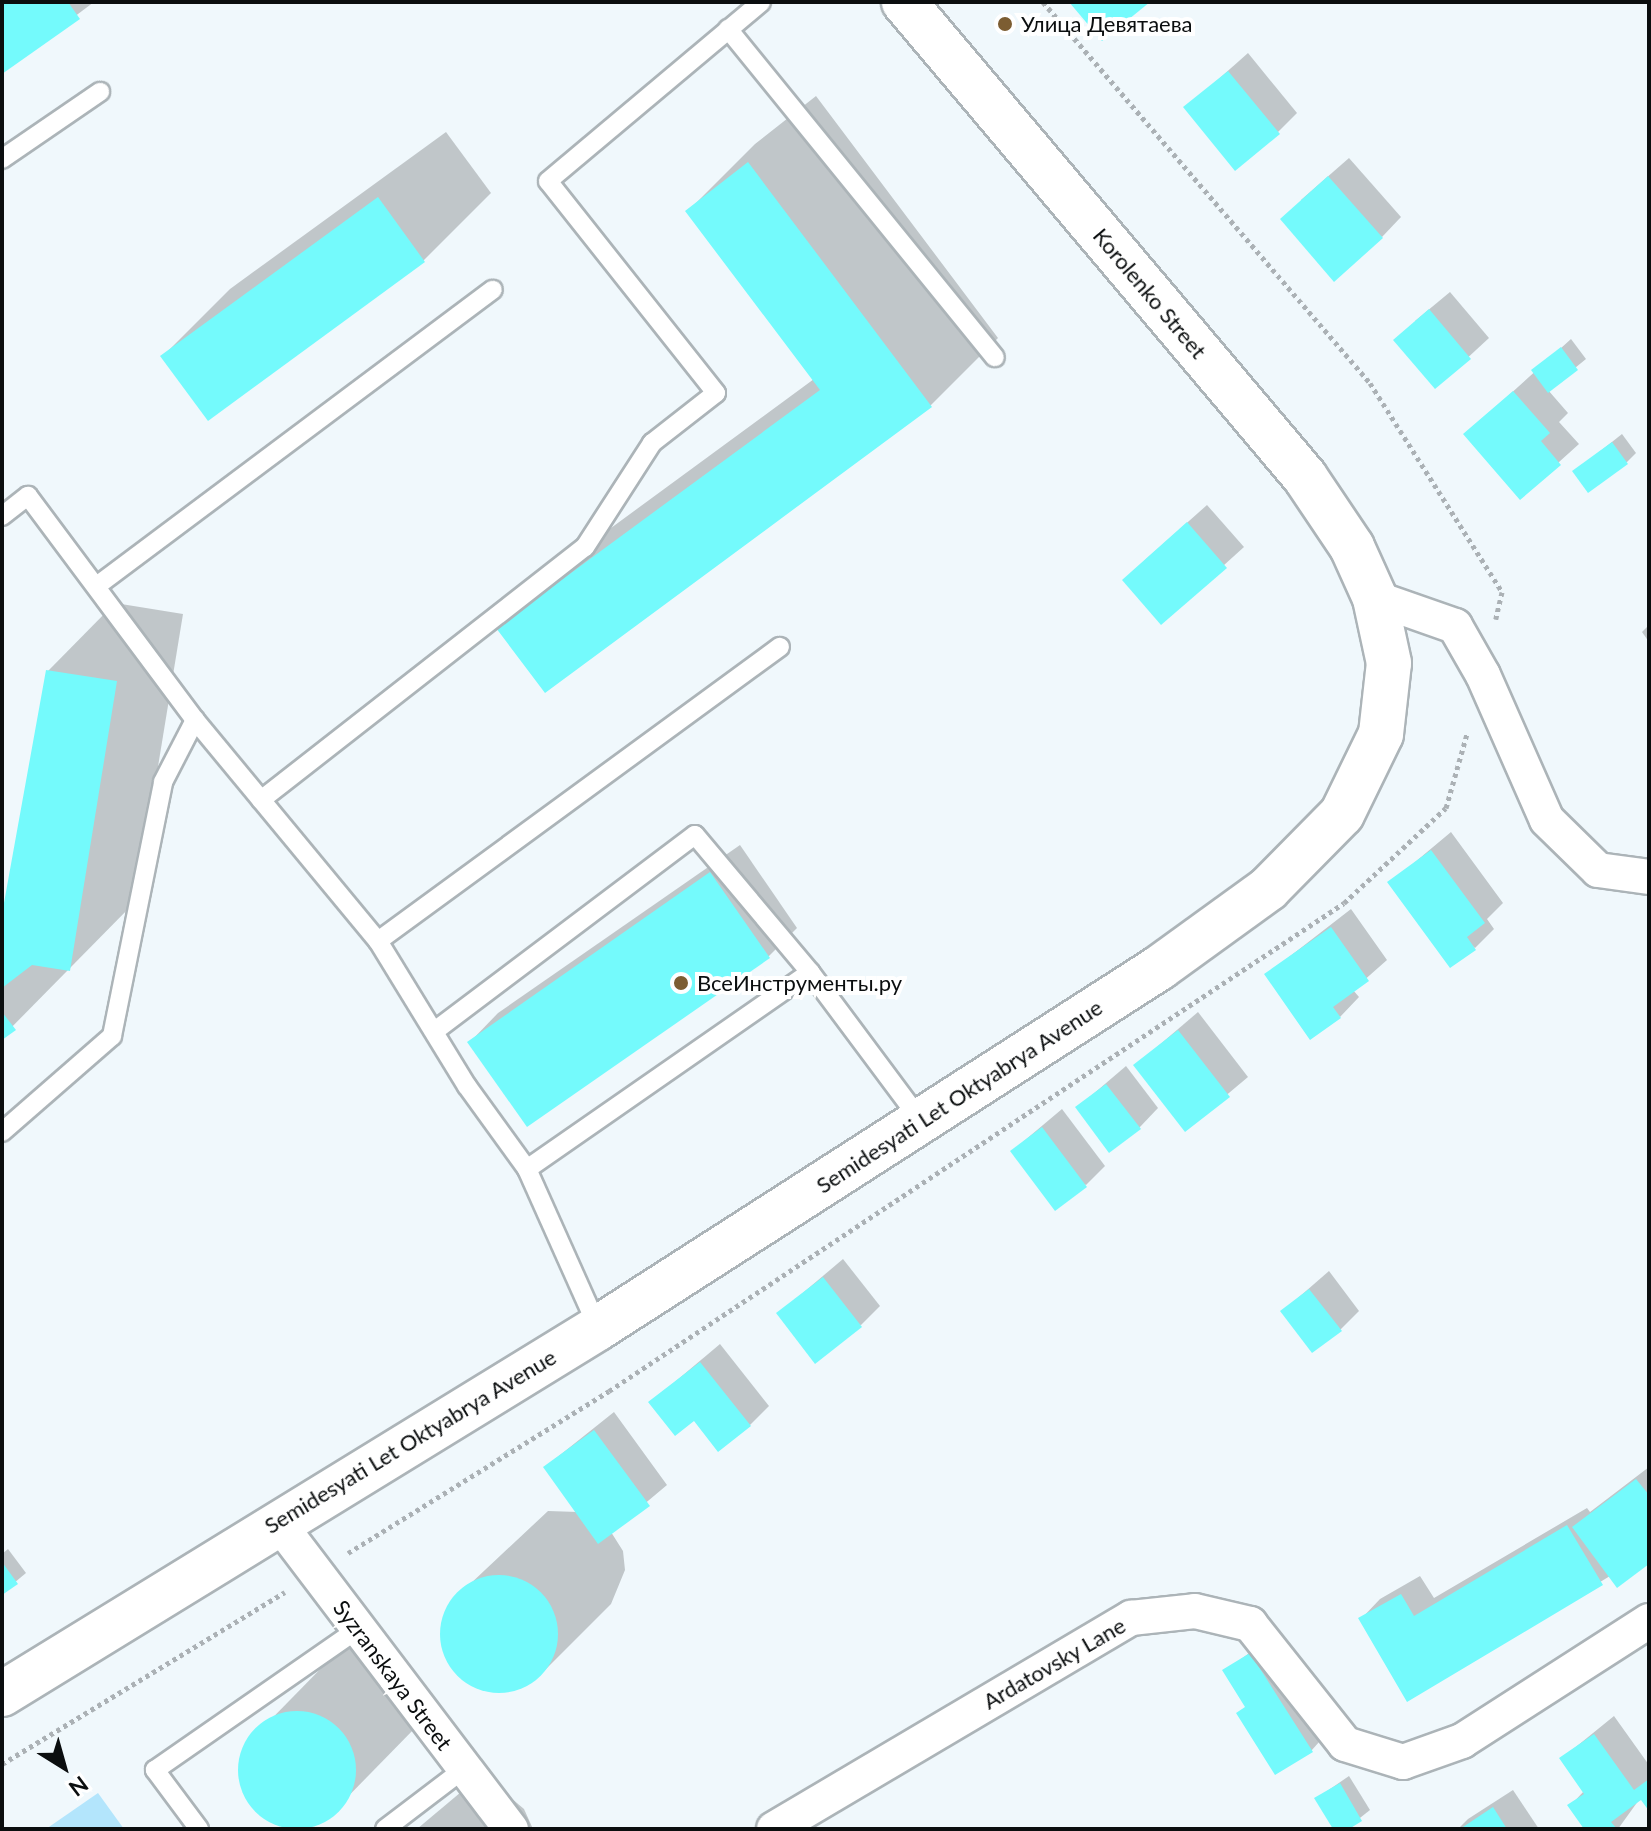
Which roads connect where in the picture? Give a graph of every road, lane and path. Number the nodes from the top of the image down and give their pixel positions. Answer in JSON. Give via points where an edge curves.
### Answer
{"nodes":[{"id":1,"x":761,"y":2,"type":"edge"},
{"id":2,"x":904,"y":2,"type":"edge"},
{"id":3,"x":1043,"y":2,"type":"edge"},
{"id":4,"x":728,"y":29,"type":"junction"},
{"id":5,"x":100,"y":92,"type":"dead end"},
{"id":6,"x":2,"y":159,"type":"edge"},
{"id":7,"x":493,"y":290,"type":"dead end"},
{"id":8,"x":995,"y":357,"type":"dead end"},
{"id":9,"x":2,"y":516,"type":"edge"},
{"id":10,"x":98,"y":585,"type":"junction"},
{"id":11,"x":1375,"y":598,"type":"junction"},
{"id":12,"x":780,"y":647,"type":"dead end"},
{"id":13,"x":1483,"y":675,"type":"junction"},
{"id":14,"x":195,"y":720,"type":"junction"},
{"id":15,"x":261,"y":800,"type":"junction"},
{"id":16,"x":1649,"y":877,"type":"edge"},
{"id":17,"x":378,"y":941,"type":"junction"},
{"id":18,"x":810,"y":972,"type":"junction"},
{"id":19,"x":436,"y":1030,"type":"junction"},
{"id":20,"x":921,"y":1121,"type":"junction"},
{"id":21,"x":2,"y":1132,"type":"edge"},
{"id":22,"x":527,"y":1169,"type":"junction"},
{"id":23,"x":598,"y":1328,"type":"junction"},
{"id":24,"x":277,"y":1521,"type":"junction"},
{"id":25,"x":316,"y":1573,"type":"junction"},
{"id":26,"x":1649,"y":1621,"type":"edge"},
{"id":27,"x":358,"y":1629,"type":"junction"},
{"id":28,"x":2,"y":1694,"type":"edge"},
{"id":29,"x":2,"y":1764,"type":"edge"},
{"id":30,"x":465,"y":1768,"type":"junction"},
{"id":31,"x":199,"y":1829,"type":"edge"},
{"id":32,"x":385,"y":1829,"type":"edge"},
{"id":33,"x":511,"y":1829,"type":"edge"},
{"id":34,"x":774,"y":1829,"type":"edge"}],
"edges":[{"from":1,"to":4,"type":"lane"},
{"from":2,"to":11,"type":"street","name":"Korolenko Street","via":[[1305,477],[1352,547]]},
{"from":3,"to":13,"type":"path","via":[[1370,383],[1502,592]]},
{"from":4,"to":8,"type":"lane"},
{"from":4,"to":15,"type":"lane","via":[[548,181],[716,393],[652,443],[585,547]]},
{"from":5,"to":6,"type":"lane"},
{"from":7,"to":10,"type":"lane"},
{"from":9,"to":10,"type":"lane","via":[[28,496]]},
{"from":10,"to":14,"type":"lane"},
{"from":11,"to":13,"type":"street","via":[[1455,626]]},
{"from":11,"to":20,"type":"street","name":"Semidesyati Let Oktyabrya Avenue","via":[[1389,663],[1381,734],[1342,814],[1268,889],[1159,968]]},
{"from":12,"to":17,"type":"lane"},
{"from":13,"to":16,"type":"street","via":[[1547,820],[1598,870]]},
{"from":13,"to":25,"type":"path","via":[[1446,808],[1344,903],[609,1391]]},
{"from":14,"to":15,"type":"lane"},
{"from":14,"to":21,"type":"lane","via":[[163,782],[112,1036]]},
{"from":15,"to":17,"type":"lane"},
{"from":17,"to":19,"type":"lane"},
{"from":18,"to":19,"type":"lane","via":[[695,835]]},
{"from":18,"to":20,"type":"lane"},
{"from":18,"to":22,"type":"lane"},
{"from":19,"to":22,"type":"lane","via":[[467,1086]]},
{"from":20,"to":23,"type":"street","name":"Semidesyati Let Oktyabrya Avenue"},
{"from":22,"to":23,"type":"lane"},
{"from":23,"to":24,"type":"street","name":"Semidesyati Let Oktyabrya Avenue"},
{"from":24,"to":25,"type":"street","name":"Syzranskaya Street"},
{"from":24,"to":28,"type":"street","name":"Semidesyati Let Oktyabrya Avenue"},
{"from":25,"to":27,"type":"street","name":"Syzranskaya Street"},
{"from":25,"to":29,"type":"path"},
{"from":26,"to":34,"type":"street","name":"Ardatovsky Lane","via":[[1462,1741],[1403,1762],[1345,1744],[1250,1624],[1195,1611],[1131,1618]]},
{"from":27,"to":30,"type":"street","name":"Syzranskaya Street"},
{"from":27,"to":31,"type":"lane","via":[[155,1770]]},
{"from":30,"to":32,"type":"lane"},
{"from":30,"to":33,"type":"street","name":"Syzranskaya Street"}]}
